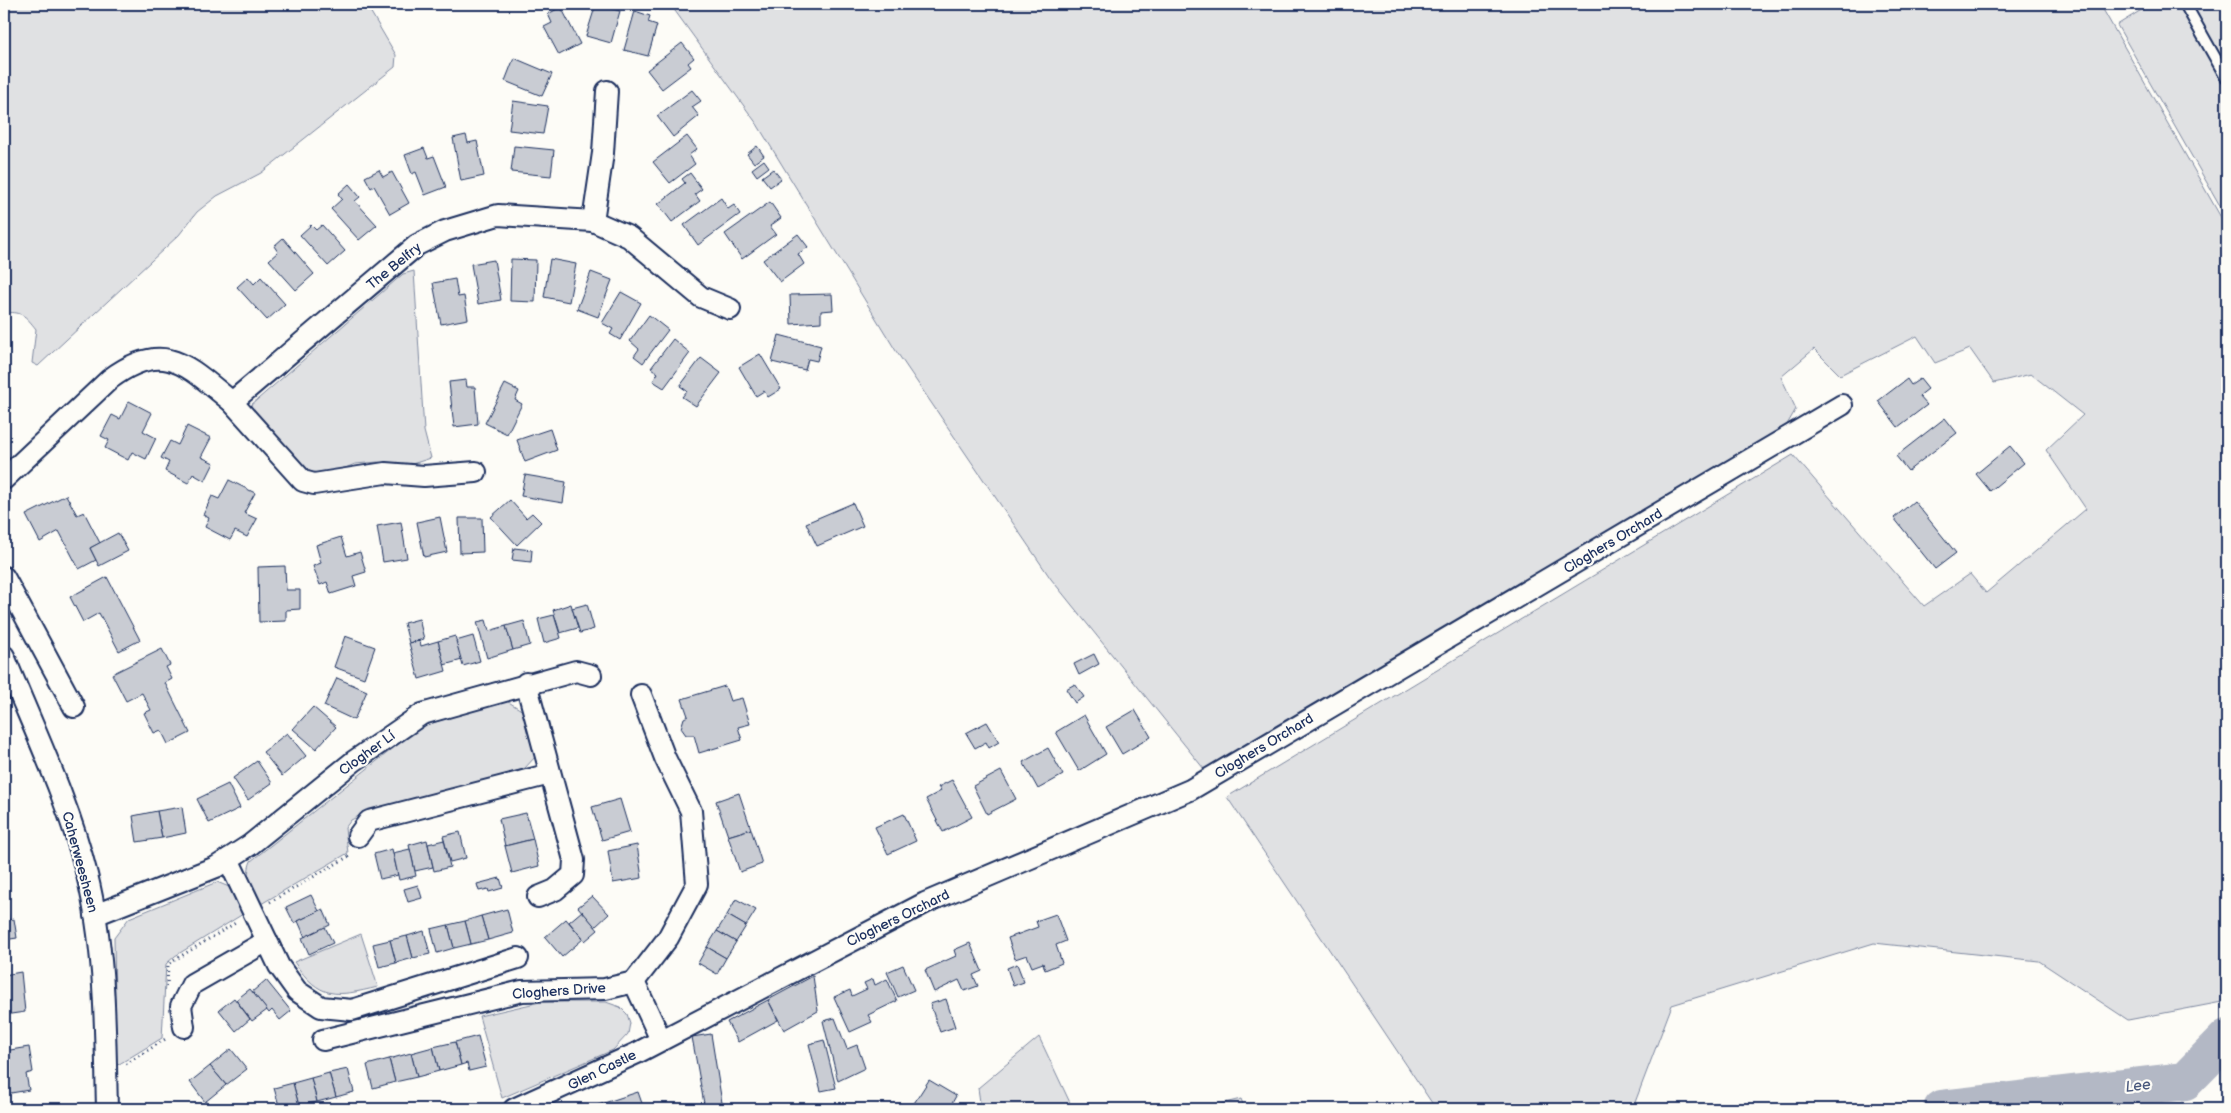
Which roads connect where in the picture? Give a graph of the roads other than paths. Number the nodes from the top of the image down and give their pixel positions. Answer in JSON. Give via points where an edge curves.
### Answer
{"nodes":[{"id":1,"x":2185,"y":4,"type":"edge"},
{"id":2,"x":2227,"y":79,"type":"edge"},
{"id":3,"x":607,"y":91,"type":"dead end"},
{"id":4,"x":593,"y":221,"type":"junction"},
{"id":5,"x":730,"y":309,"type":"dead end"},
{"id":6,"x":232,"y":402,"type":"junction"},
{"id":7,"x":1842,"y":405,"type":"dead end"},
{"id":8,"x":476,"y":472,"type":"dead end"},
{"id":9,"x":4,"y":479,"type":"edge"},
{"id":10,"x":4,"y":577,"type":"edge"},
{"id":11,"x":4,"y":656,"type":"edge"},
{"id":12,"x":591,"y":676,"type":"dead end"},
{"id":13,"x":526,"y":683,"type":"junction"},
{"id":14,"x":641,"y":695,"type":"dead end"},
{"id":15,"x":74,"y":707,"type":"dead end"},
{"id":16,"x":550,"y":774,"type":"junction"},
{"id":17,"x":358,"y":836,"type":"dead end"},
{"id":18,"x":228,"y":860,"type":"junction"},
{"id":19,"x":538,"y":897,"type":"dead end"},
{"id":20,"x":95,"y":915,"type":"junction"},
{"id":21,"x":267,"y":941,"type":"junction"},
{"id":22,"x":518,"y":958,"type":"dead end"},
{"id":23,"x":634,"y":982,"type":"junction"},
{"id":24,"x":184,"y":1027,"type":"road end"},
{"id":25,"x":323,"y":1040,"type":"dead end"},
{"id":26,"x":661,"y":1040,"type":"junction"},
{"id":27,"x":108,"y":1109,"type":"edge"},
{"id":28,"x":514,"y":1109,"type":"edge"}],
"edges":[{"from":1,"to":2,"type":"lane"},
{"from":3,"to":4,"type":"street","via":[[603,153]]},
{"from":4,"to":5,"type":"street","name":"The Belfry","via":[[629,237],[701,297]]},
{"from":4,"to":6,"type":"street","name":"The Belfry","via":[[498,215],[445,231],[417,245]]},
{"from":6,"to":8,"type":"street","via":[[303,481],[314,484],[385,473],[424,476]]},
{"from":6,"to":9,"type":"street","via":[[189,368],[170,359],[149,358],[128,366],[110,379]]},
{"from":7,"to":26,"type":"street","name":"Cloghers Orchard","via":[[1190,790],[925,902]]},
{"from":10,"to":15,"type":"street"},
{"from":11,"to":20,"type":"street","name":"Caherweesheen","via":[[68,811]]},
{"from":12,"to":13,"type":"street","name":"Clogher Lí","via":[[576,671]]},
{"from":13,"to":16,"type":"street"},
{"from":13,"to":18,"type":"street","name":"Clogher Lí","via":[[422,714],[354,761]]},
{"from":14,"to":23,"type":"street","via":[[665,758],[691,811],[696,884],[668,938]]},
{"from":16,"to":17,"type":"street","via":[[368,821]]},
{"from":16,"to":19,"type":"street","via":[[574,860],[573,875],[556,890]]},
{"from":18,"to":20,"type":"street","name":"Clogher Lí"},
{"from":18,"to":21,"type":"street"},
{"from":20,"to":27,"type":"street","name":"Caherweesheen"},
{"from":21,"to":22,"type":"street","via":[[278,966],[296,991],[321,1007],[352,1010]]},
{"from":21,"to":24,"type":"street","via":[[192,984],[181,1006]]},
{"from":23,"to":25,"type":"street","name":"Cloghers Drive","via":[[605,989],[522,991]]},
{"from":23,"to":26,"type":"street"},
{"from":26,"to":28,"type":"street","name":"Glen Castle"}]}
